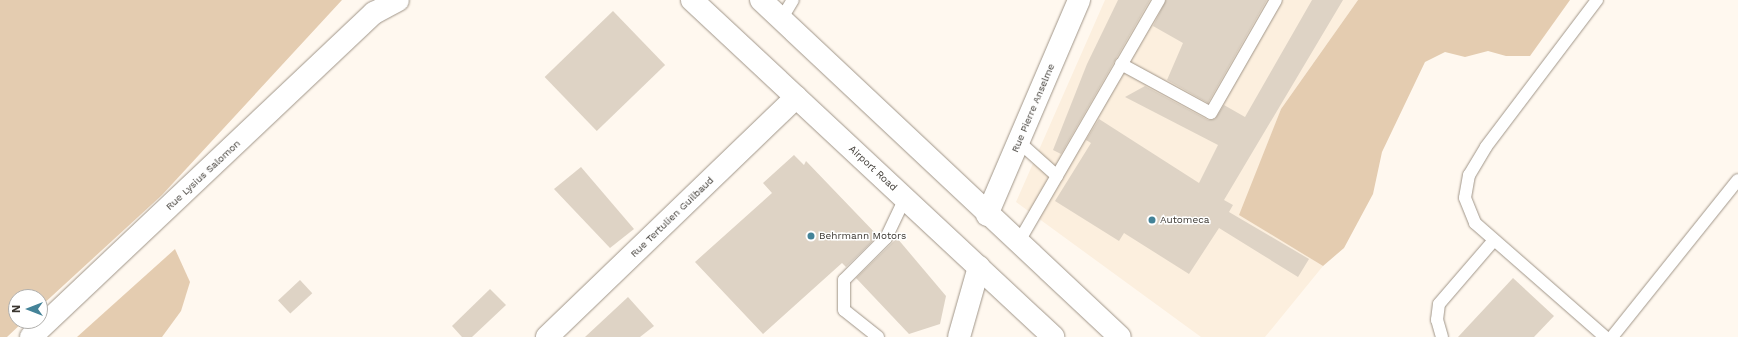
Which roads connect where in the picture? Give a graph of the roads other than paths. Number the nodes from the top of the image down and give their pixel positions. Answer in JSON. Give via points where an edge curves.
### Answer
{"nodes":[{"id":1,"x":398,"y":0,"type":"edge"},
{"id":2,"x":692,"y":0,"type":"edge"},
{"id":3,"x":761,"y":0,"type":"edge"},
{"id":4,"x":1079,"y":0,"type":"edge"},
{"id":5,"x":1159,"y":0,"type":"edge"},
{"id":6,"x":1276,"y":0,"type":"edge"},
{"id":7,"x":1597,"y":0,"type":"edge"},
{"id":8,"x":376,"y":6,"type":"edge"},
{"id":9,"x":787,"y":9,"type":"edge"},
{"id":10,"x":1121,"y":64,"type":"junction"},
{"id":11,"x":796,"y":97,"type":"junction"},
{"id":12,"x":1018,"y":142,"type":"junction"},
{"id":13,"x":1057,"y":176,"type":"junction"},
{"id":14,"x":1738,"y":180,"type":"edge"},
{"id":15,"x":905,"y":198,"type":"junction"},
{"id":16,"x":988,"y":215,"type":"junction"},
{"id":17,"x":1494,"y":240,"type":"junction"},
{"id":18,"x":1018,"y":243,"type":"junction"},
{"id":19,"x":979,"y":267,"type":"junction"},
{"id":20,"x":31,"y":337,"type":"edge"},
{"id":21,"x":547,"y":337,"type":"edge"},
{"id":22,"x":878,"y":337,"type":"edge"},
{"id":23,"x":958,"y":337,"type":"edge"},
{"id":24,"x":1053,"y":337,"type":"edge"},
{"id":25,"x":1120,"y":337,"type":"edge"},
{"id":26,"x":1442,"y":337,"type":"edge"},
{"id":27,"x":1604,"y":337,"type":"edge"},
{"id":28,"x":1612,"y":337,"type":"edge"}],
"edges":[{"from":1,"to":8,"type":"street","name":"Rue Lysius Salomon"},
{"from":2,"to":11,"type":"street","name":"Airport Road"},
{"from":3,"to":9,"type":"street"},
{"from":4,"to":12,"type":"street","name":"Rue Pierre Anselme"},
{"from":5,"to":10,"type":"lane"},
{"from":6,"to":10,"type":"lane","via":[[1211,112]]},
{"from":7,"to":17,"type":"lane","via":[[1486,147],[1469,175],[1466,198],[1475,223]]},
{"from":8,"to":20,"type":"street","name":"Rue Lysius Salomon"},
{"from":9,"to":16,"type":"street"},
{"from":10,"to":13,"type":"lane"},
{"from":11,"to":15,"type":"street","name":"Airport Road"},
{"from":11,"to":21,"type":"street","name":"Rue Tertulien Guilbaud"},
{"from":12,"to":13,"type":"lane"},
{"from":12,"to":16,"type":"street","name":"Rue Pierre Anselme"},
{"from":13,"to":18,"type":"lane"},
{"from":14,"to":28,"type":"lane"},
{"from":15,"to":19,"type":"street","name":"Airport Road"},
{"from":15,"to":22,"type":"lane","via":[[886,238],[844,280],[844,310]]},
{"from":16,"to":18,"type":"street"},
{"from":17,"to":26,"type":"lane","via":[[1439,304],[1437,320]]},
{"from":17,"to":27,"type":"lane"},
{"from":18,"to":25,"type":"street"},
{"from":19,"to":23,"type":"street"},
{"from":19,"to":24,"type":"street","name":"Airport Road"}]}
